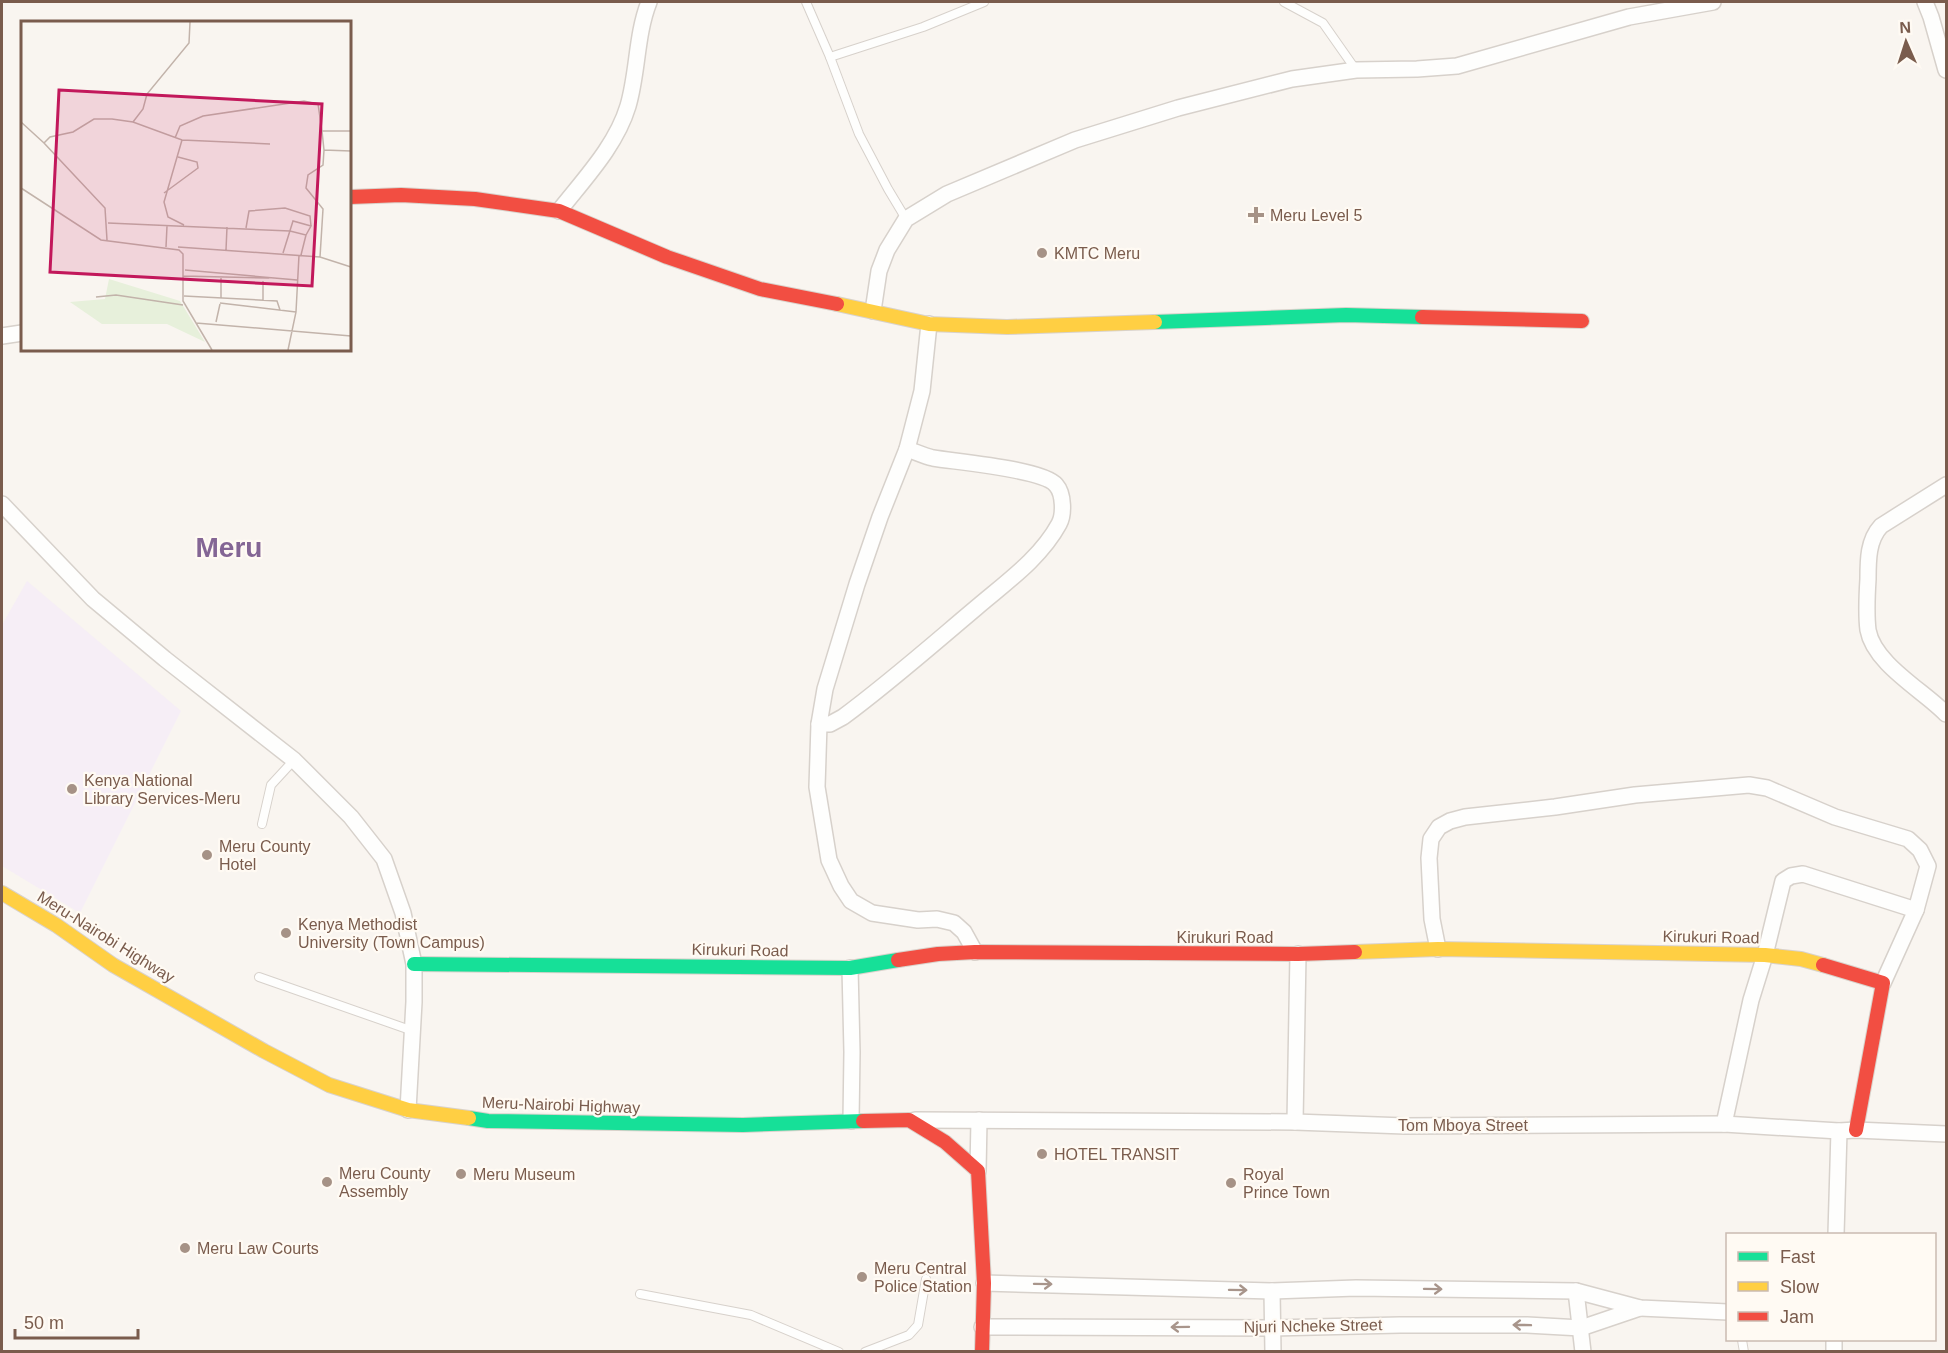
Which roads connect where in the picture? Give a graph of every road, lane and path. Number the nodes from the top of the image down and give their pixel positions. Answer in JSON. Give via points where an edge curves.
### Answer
{"nodes":[{"id":1,"x":649,"y":2,"type":"edge"},
{"id":2,"x":806,"y":2,"type":"edge"},
{"id":3,"x":984,"y":2,"type":"edge"},
{"id":4,"x":1284,"y":2,"type":"edge"},
{"id":5,"x":1713,"y":2,"type":"edge"},
{"id":6,"x":1925,"y":2,"type":"edge"},
{"id":7,"x":830,"y":57,"type":"junction"},
{"id":8,"x":1356,"y":70,"type":"junction"},
{"id":9,"x":1947,"y":70,"type":"edge"},
{"id":10,"x":351,"y":197,"type":"edge"},
{"id":11,"x":559,"y":211,"type":"junction"},
{"id":12,"x":906,"y":219,"type":"junction"},
{"id":13,"x":873,"y":311,"type":"junction"},
{"id":14,"x":1582,"y":321,"type":"dead end"},
{"id":15,"x":929,"y":324,"type":"junction"},
{"id":16,"x":21,"y":333,"type":"edge"},
{"id":17,"x":2,"y":336,"type":"edge"},
{"id":18,"x":907,"y":449,"type":"junction"},
{"id":19,"x":1947,"y":484,"type":"edge"},
{"id":20,"x":2,"y":504,"type":"edge"},
{"id":21,"x":1947,"y":714,"type":"edge"},
{"id":22,"x":819,"y":724,"type":"junction"},
{"id":23,"x":294,"y":759,"type":"junction"},
{"id":24,"x":262,"y":824,"type":"dead end"},
{"id":25,"x":2,"y":893,"type":"edge"},
{"id":26,"x":1916,"y":910,"type":"junction"},
{"id":27,"x":1438,"y":949,"type":"junction"},
{"id":28,"x":975,"y":952,"type":"junction"},
{"id":29,"x":1298,"y":954,"type":"junction"},
{"id":30,"x":1765,"y":955,"type":"junction"},
{"id":31,"x":414,"y":964,"type":"junction"},
{"id":32,"x":850,"y":968,"type":"junction"},
{"id":33,"x":259,"y":977,"type":"dead end"},
{"id":34,"x":1883,"y":983,"type":"junction"},
{"id":35,"x":413,"y":1031,"type":"junction"},
{"id":36,"x":408,"y":1110,"type":"junction"},
{"id":37,"x":909,"y":1120,"type":"junction"},
{"id":38,"x":979,"y":1120,"type":"junction"},
{"id":39,"x":851,"y":1121,"type":"junction"},
{"id":40,"x":1295,"y":1122,"type":"junction"},
{"id":41,"x":1724,"y":1124,"type":"junction"},
{"id":42,"x":1856,"y":1130,"type":"junction"},
{"id":43,"x":1839,"y":1131,"type":"junction"},
{"id":44,"x":1947,"y":1134,"type":"edge"},
{"id":45,"x":978,"y":1171,"type":"junction"},
{"id":46,"x":1836,"y":1233,"type":"edge"},
{"id":47,"x":926,"y":1279,"type":"dead end"},
{"id":48,"x":984,"y":1283,"type":"junction"},
{"id":49,"x":1272,"y":1290,"type":"junction"},
{"id":50,"x":1576,"y":1291,"type":"junction"},
{"id":51,"x":640,"y":1294,"type":"dead end"},
{"id":52,"x":1640,"y":1308,"type":"junction"},
{"id":53,"x":1726,"y":1312,"type":"edge"},
{"id":54,"x":982,"y":1328,"type":"junction"},
{"id":55,"x":1272,"y":1328,"type":"junction"},
{"id":56,"x":1581,"y":1328,"type":"junction"},
{"id":57,"x":838,"y":1352,"type":"edge"},
{"id":58,"x":865,"y":1352,"type":"edge"},
{"id":59,"x":982,"y":1352,"type":"edge"},
{"id":60,"x":1273,"y":1352,"type":"edge"},
{"id":61,"x":1583,"y":1352,"type":"edge"}],
"edges":[{"from":1,"to":11,"type":"street","via":[[627,108],[612,141]]},
{"from":2,"to":7,"type":"lane"},
{"from":3,"to":7,"type":"lane","via":[[923,27]]},
{"from":4,"to":8,"type":"lane","via":[[1323,23]]},
{"from":5,"to":8,"type":"street","via":[[1629,17],[1456,66]]},
{"from":6,"to":9,"type":"street"},
{"from":7,"to":12,"type":"lane","via":[[859,134]]},
{"from":8,"to":12,"type":"street","via":[[1292,79],[1075,140],[947,194]]},
{"from":10,"to":11,"type":"main road","via":[[475,199]]},
{"from":11,"to":13,"type":"main road","via":[[667,257],[760,289]]},
{"from":12,"to":13,"type":"street","via":[[879,271]]},
{"from":13,"to":15,"type":"main road"},
{"from":14,"to":15,"type":"main road","via":[[1346,315],[1007,327]]},
{"from":15,"to":18,"type":"street","via":[[922,391]]},
{"from":16,"to":17,"type":"street"},
{"from":18,"to":22,"type":"street","via":[[854,594],[825,689]]},
{"from":18,"to":22,"type":"street","via":[[930,457],[1045,478],[1057,485],[1060,521],[1023,568],[912,663],[843,717],[830,724]]},
{"from":19,"to":21,"type":"street","via":[[1876,531],[1870,549],[1868,587],[1868,629],[1872,642],[1907,681]]},
{"from":20,"to":23,"type":"street","via":[[93,599]]},
{"from":22,"to":28,"type":"street","via":[[817,787],[829,860],[840,886],[851,901],[872,913],[954,922]]},
{"from":23,"to":24,"type":"lane","via":[[271,785]]},
{"from":23,"to":31,"type":"street","via":[[351,817],[384,859],[403,913]]},
{"from":25,"to":36,"type":"main road","name":"Meru-Nairobi Highway","via":[[113,965],[264,1051],[329,1085]]},
{"from":26,"to":27,"type":"street","via":[[1928,866],[1920,850],[1908,839],[1835,817],[1767,788],[1720,788],[1465,817],[1439,827],[1431,839],[1429,858],[1432,919]]},
{"from":26,"to":30,"type":"street","via":[[1803,874],[1791,876],[1783,881]]},
{"from":26,"to":34,"type":"street"},
{"from":27,"to":29,"type":"main road","name":"Kirukuri Road"},
{"from":27,"to":30,"type":"main road","name":"Kirukuri Road"},
{"from":28,"to":29,"type":"main road","name":"Kirukuri Road"},
{"from":28,"to":32,"type":"main road","name":"Kirukuri Road"},
{"from":29,"to":40,"type":"street"},
{"from":30,"to":34,"type":"main road","name":"Kirukuri Road","via":[[1801,959]]},
{"from":30,"to":41,"type":"street"},
{"from":31,"to":32,"type":"main road","name":"Kirukuri Road"},
{"from":31,"to":35,"type":"street"},
{"from":32,"to":39,"type":"street"},
{"from":33,"to":35,"type":"lane"},
{"from":34,"to":42,"type":"main road"},
{"from":35,"to":36,"type":"street"},
{"from":36,"to":39,"type":"main road","name":"Meru-Nairobi Highway","via":[[489,1121],[743,1125]]},
{"from":37,"to":38,"type":"street","name":"Tom Mboya Street"},
{"from":37,"to":39,"type":"main road","name":"Meru-Nairobi Highway"},
{"from":37,"to":45,"type":"main road","name":"Meru-Nairobi Highway","via":[[949,1143]]},
{"from":38,"to":40,"type":"street","name":"Tom Mboya Street"},
{"from":38,"to":45,"type":"street"},
{"from":40,"to":41,"type":"street","name":"Tom Mboya Street","via":[[1406,1126]]},
{"from":41,"to":43,"type":"street","name":"Tom Mboya Street"},
{"from":42,"to":43,"type":"street","name":"Tom Mboya Street"},
{"from":42,"to":44,"type":"street","name":"Tom Mboya Street"},
{"from":43,"to":46,"type":"street"},
{"from":45,"to":48,"type":"main road"},
{"from":47,"to":58,"type":"lane","via":[[918,1324],[909,1335]]},
{"from":48,"to":49,"type":"street","name":"Njuri Ncheke Street","one_way":true},
{"from":48,"to":54,"type":"main road"},
{"from":49,"to":50,"type":"street","name":"Njuri Ncheke Street","one_way":true},
{"from":49,"to":55,"type":"street"},
{"from":50,"to":52,"type":"street","name":"Njuri Ncheke Street"},
{"from":50,"to":56,"type":"street"},
{"from":51,"to":57,"type":"lane","via":[[751,1315]]},
{"from":52,"to":53,"type":"street","name":"Njuri Ncheke Street"},
{"from":52,"to":56,"type":"street","name":"Njuri Ncheke Street"},
{"from":55,"to":54,"type":"street","name":"Njuri Ncheke Street","one_way":true},
{"from":54,"to":59,"type":"main road"},
{"from":56,"to":55,"type":"street","name":"Njuri Ncheke Street","one_way":true},
{"from":55,"to":60,"type":"street"},
{"from":56,"to":61,"type":"street"}]}
